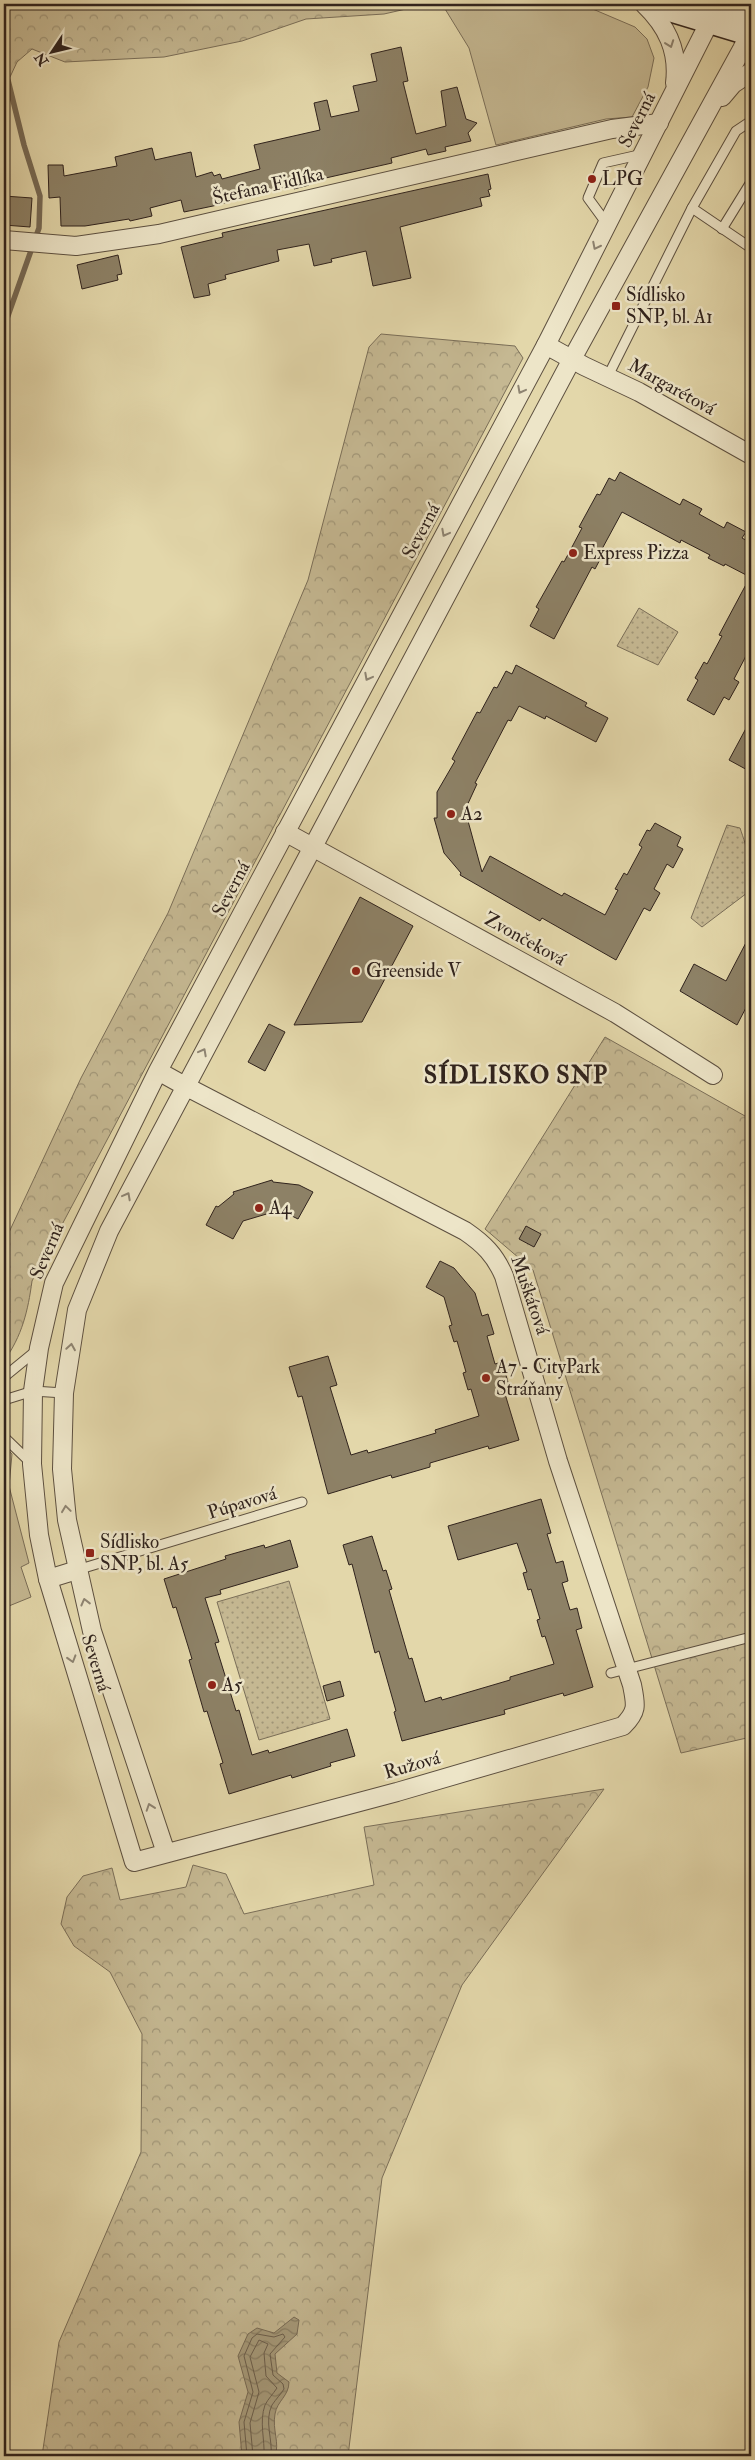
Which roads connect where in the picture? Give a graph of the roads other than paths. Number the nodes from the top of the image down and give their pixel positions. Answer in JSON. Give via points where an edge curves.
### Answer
{"nodes":[{"id":1,"x":644,"y":4,"type":"edge"},
{"id":2,"x":655,"y":4,"type":"edge"},
{"id":3,"x":746,"y":16,"type":"edge"},
{"id":4,"x":710,"y":22,"type":"junction"},
{"id":5,"x":751,"y":72,"type":"edge"},
{"id":6,"x":674,"y":93,"type":"junction"},
{"id":7,"x":710,"y":110,"type":"junction"},
{"id":8,"x":751,"y":121,"type":"edge"},
{"id":9,"x":659,"y":123,"type":"junction"},
{"id":10,"x":643,"y":154,"type":"junction"},
{"id":11,"x":751,"y":182,"type":"edge"},
{"id":12,"x":692,"y":208,"type":"junction"},
{"id":13,"x":608,"y":224,"type":"junction"},
{"id":14,"x":722,"y":229,"type":"junction"},
{"id":15,"x":4,"y":240,"type":"edge"},
{"id":16,"x":751,"y":248,"type":"edge"},
{"id":17,"x":546,"y":345,"type":"junction"},
{"id":18,"x":572,"y":359,"type":"junction"},
{"id":19,"x":608,"y":376,"type":"junction"},
{"id":20,"x":751,"y":455,"type":"edge"},
{"id":21,"x":285,"y":832,"type":"junction"},
{"id":22,"x":312,"y":847,"type":"junction"},
{"id":23,"x":158,"y":1071,"type":"junction"},
{"id":24,"x":713,"y":1075,"type":"dead end"},
{"id":25,"x":185,"y":1086,"type":"junction"},
{"id":26,"x":39,"y":1348,"type":"junction"},
{"id":27,"x":4,"y":1377,"type":"edge"},
{"id":28,"x":33,"y":1391,"type":"junction"},
{"id":29,"x":64,"y":1393,"type":"junction"},
{"id":30,"x":4,"y":1400,"type":"edge"},
{"id":31,"x":4,"y":1437,"type":"edge"},
{"id":32,"x":32,"y":1464,"type":"junction"},
{"id":33,"x":302,"y":1502,"type":"dead end"},
{"id":34,"x":77,"y":1570,"type":"junction"},
{"id":35,"x":48,"y":1579,"type":"junction"},
{"id":36,"x":751,"y":1637,"type":"edge"},
{"id":37,"x":623,"y":1676,"type":"junction"},
{"id":38,"x":166,"y":1853,"type":"junction"}],
"edges":[{"from":1,"to":6,"type":"street","one_way":true,"via":[[656,15],[669,39],[677,64]]},
{"from":2,"to":4,"type":"main road"},
{"from":3,"to":4,"type":"main road"},
{"from":3,"to":7,"type":"street","name":"Severná"},
{"from":4,"to":6,"type":"street","name":"Severná"},
{"from":5,"to":7,"type":"street","via":[[733,84]]},
{"from":6,"to":9,"type":"street","name":"Severná"},
{"from":7,"to":18,"type":"street","name":"Severná"},
{"from":8,"to":12,"type":"lane","via":[[736,131]]},
{"from":9,"to":10,"type":"street","name":"Severná"},
{"from":9,"to":15,"type":"street","name":"Štefana Fidlíka","via":[[612,129],[159,234],[76,246]]},
{"from":10,"to":13,"type":"street","name":"Severná"},
{"from":10,"to":13,"type":"lane","via":[[603,163],[588,198]]},
{"from":11,"to":14,"type":"lane"},
{"from":12,"to":14,"type":"lane"},
{"from":12,"to":19,"type":"lane"},
{"from":13,"to":17,"type":"street","name":"Severná","one_way":true},
{"from":14,"to":16,"type":"lane"},
{"from":17,"to":18,"type":"street","name":"Margarétová"},
{"from":17,"to":21,"type":"street","name":"Severná","one_way":true},
{"from":18,"to":19,"type":"street","name":"Margarétová"},
{"from":18,"to":22,"type":"street","name":"Severná"},
{"from":19,"to":20,"type":"street","name":"Margarétová"},
{"from":21,"to":22,"type":"street","name":"Zvončeková"},
{"from":21,"to":23,"type":"street","name":"Severná"},
{"from":22,"to":24,"type":"street","name":"Zvončeková","via":[[616,1013]]},
{"from":25,"to":22,"type":"street","name":"Severná","one_way":true},
{"from":23,"to":25,"type":"street","name":"Muškátová"},
{"from":23,"to":26,"type":"street","name":"Severná","via":[[54,1283]]},
{"from":29,"to":25,"type":"street","name":"Severná","one_way":true,"via":[[77,1310],[109,1230]]},
{"from":25,"to":37,"type":"street","name":"Muškátová","via":[[452,1225],[484,1244],[496,1258]]},
{"from":26,"to":27,"type":"lane"},
{"from":26,"to":28,"type":"street","name":"Severná"},
{"from":28,"to":29,"type":"lane"},
{"from":28,"to":30,"type":"lane"},
{"from":28,"to":32,"type":"street","name":"Severná"},
{"from":34,"to":29,"type":"street","name":"Severná","one_way":true,"via":[[63,1489]]},
{"from":31,"to":32,"type":"lane"},
{"from":32,"to":35,"type":"street","name":"Severná","via":[[36,1519]]},
{"from":33,"to":34,"type":"lane","name":"Púpavová"},
{"from":34,"to":35,"type":"street"},
{"from":38,"to":34,"type":"street","name":"Severná","one_way":true,"via":[[102,1665]]},
{"from":35,"to":38,"type":"street","name":"Severná","one_way":true,"via":[[134,1862]]},
{"from":36,"to":37,"type":"lane"},
{"from":37,"to":38,"type":"street","name":"Ružová","via":[[636,1703],[634,1716],[623,1726],[397,1792]]}]}
